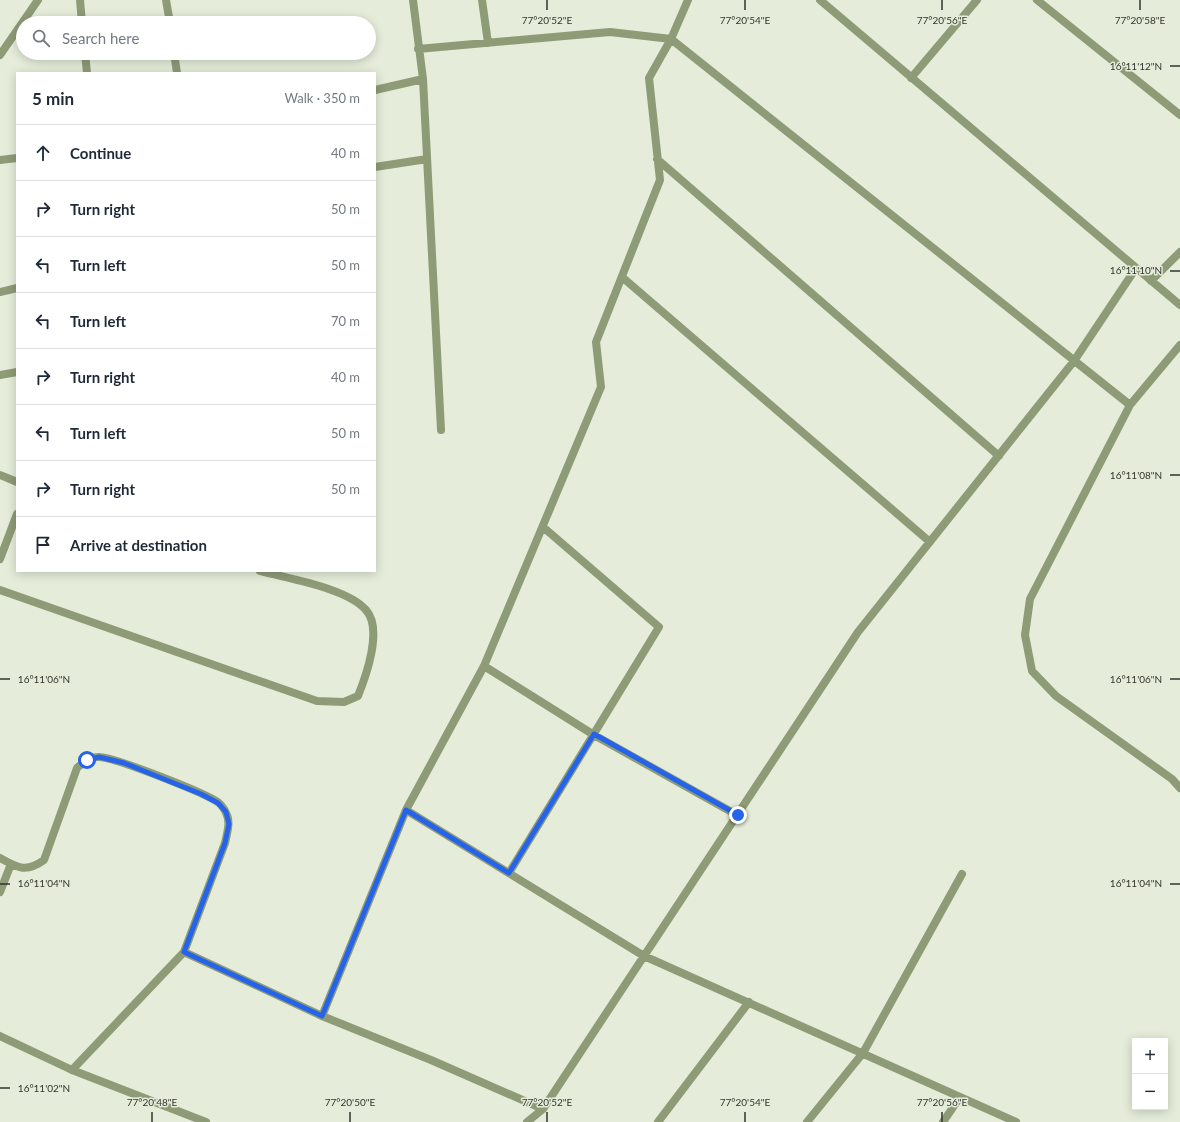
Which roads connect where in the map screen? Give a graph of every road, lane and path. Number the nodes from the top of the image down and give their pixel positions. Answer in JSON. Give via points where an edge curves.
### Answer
{"nodes":[{"id":1,"x":38,"y":0,"type":"edge"},
{"id":2,"x":80,"y":0,"type":"edge"},
{"id":3,"x":166,"y":0,"type":"edge"},
{"id":4,"x":413,"y":0,"type":"edge"},
{"id":5,"x":482,"y":0,"type":"edge"},
{"id":6,"x":688,"y":0,"type":"edge"},
{"id":7,"x":977,"y":0,"type":"edge"},
{"id":8,"x":1037,"y":0,"type":"edge"},
{"id":9,"x":823,"y":1,"type":"edge"},
{"id":10,"x":27,"y":16,"type":"edge"},
{"id":11,"x":81,"y":16,"type":"edge"},
{"id":12,"x":169,"y":16,"type":"edge"},
{"id":13,"x":16,"y":32,"type":"edge"},
{"id":14,"x":671,"y":39,"type":"junction"},
{"id":15,"x":488,"y":43,"type":"junction"},
{"id":16,"x":418,"y":49,"type":"junction"},
{"id":17,"x":0,"y":55,"type":"edge"},
{"id":18,"x":86,"y":60,"type":"edge"},
{"id":19,"x":175,"y":60,"type":"edge"},
{"id":20,"x":87,"y":72,"type":"edge"},
{"id":21,"x":177,"y":72,"type":"edge"},
{"id":22,"x":911,"y":78,"type":"junction"},
{"id":23,"x":422,"y":79,"type":"junction"},
{"id":24,"x":376,"y":90,"type":"edge"},
{"id":25,"x":1180,"y":115,"type":"edge"},
{"id":26,"x":16,"y":158,"type":"edge"},
{"id":27,"x":427,"y":159,"type":"junction"},
{"id":28,"x":658,"y":159,"type":"junction"},
{"id":29,"x":0,"y":160,"type":"edge"},
{"id":30,"x":376,"y":167,"type":"edge"},
{"id":31,"x":1180,"y":252,"type":"edge"},
{"id":32,"x":1136,"y":268,"type":"junction"},
{"id":33,"x":622,"y":277,"type":"junction"},
{"id":34,"x":1151,"y":281,"type":"junction"},
{"id":35,"x":16,"y":288,"type":"edge"},
{"id":36,"x":0,"y":292,"type":"edge"},
{"id":37,"x":1180,"y":305,"type":"edge"},
{"id":38,"x":1180,"y":345,"type":"edge"},
{"id":39,"x":1074,"y":361,"type":"junction"},
{"id":40,"x":16,"y":372,"type":"edge"},
{"id":41,"x":0,"y":375,"type":"edge"},
{"id":42,"x":1130,"y":405,"type":"junction"},
{"id":43,"x":441,"y":430,"type":"dead end"},
{"id":44,"x":999,"y":456,"type":"junction"},
{"id":45,"x":0,"y":475,"type":"edge"},
{"id":46,"x":16,"y":482,"type":"edge"},
{"id":47,"x":16,"y":517,"type":"edge"},
{"id":48,"x":543,"y":527,"type":"junction"},
{"id":49,"x":930,"y":542,"type":"junction"},
{"id":50,"x":0,"y":559,"type":"edge"},
{"id":51,"x":264,"y":572,"type":"edge"},
{"id":52,"x":0,"y":590,"type":"edge"},
{"id":53,"x":484,"y":666,"type":"junction"},
{"id":54,"x":594,"y":734,"type":"junction"},
{"id":55,"x":1180,"y":788,"type":"edge"},
{"id":56,"x":406,"y":810,"type":"junction"},
{"id":57,"x":738,"y":815,"type":"junction"},
{"id":58,"x":0,"y":858,"type":"edge"},
{"id":59,"x":11,"y":864,"type":"junction"},
{"id":60,"x":509,"y":873,"type":"junction"},
{"id":61,"x":962,"y":874,"type":"dead end"},
{"id":62,"x":0,"y":892,"type":"edge"},
{"id":63,"x":184,"y":952,"type":"junction"},
{"id":64,"x":644,"y":956,"type":"junction"},
{"id":65,"x":749,"y":1002,"type":"junction"},
{"id":66,"x":322,"y":1016,"type":"junction"},
{"id":67,"x":0,"y":1036,"type":"edge"},
{"id":68,"x":863,"y":1053,"type":"junction"},
{"id":69,"x":72,"y":1070,"type":"junction"},
{"id":70,"x":960,"y":1097,"type":"junction"},
{"id":71,"x":543,"y":1109,"type":"junction"},
{"id":72,"x":206,"y":1122,"type":"edge"},
{"id":73,"x":527,"y":1122,"type":"edge"},
{"id":74,"x":658,"y":1122,"type":"edge"},
{"id":75,"x":807,"y":1122,"type":"edge"},
{"id":76,"x":943,"y":1122,"type":"edge"},
{"id":77,"x":1016,"y":1122,"type":"edge"}],
"edges":[{"from":1,"to":10,"type":"street"},
{"from":2,"to":11,"type":"street"},
{"from":3,"to":12,"type":"street"},
{"from":4,"to":16,"type":"street"},
{"from":5,"to":15,"type":"street"},
{"from":6,"to":14,"type":"street"},
{"from":7,"to":22,"type":"street"},
{"from":8,"to":25,"type":"street"},
{"from":9,"to":22,"type":"street"},
{"from":13,"to":17,"type":"street"},
{"from":14,"to":15,"type":"street","via":[[610,32]]},
{"from":14,"to":28,"type":"street","via":[[649,78]]},
{"from":14,"to":39,"type":"street"},
{"from":15,"to":16,"type":"street"},
{"from":16,"to":23,"type":"street"},
{"from":18,"to":20,"type":"street"},
{"from":19,"to":21,"type":"street"},
{"from":22,"to":32,"type":"street"},
{"from":23,"to":24,"type":"street"},
{"from":23,"to":27,"type":"street"},
{"from":26,"to":29,"type":"street"},
{"from":27,"to":30,"type":"street"},
{"from":27,"to":43,"type":"street"},
{"from":28,"to":33,"type":"street","via":[[660,180]]},
{"from":28,"to":44,"type":"street"},
{"from":31,"to":34,"type":"street"},
{"from":32,"to":34,"type":"street"},
{"from":32,"to":39,"type":"street"},
{"from":33,"to":48,"type":"street","via":[[596,342],[601,387]]},
{"from":33,"to":49,"type":"street"},
{"from":34,"to":37,"type":"street"},
{"from":35,"to":36,"type":"street"},
{"from":38,"to":42,"type":"street"},
{"from":39,"to":42,"type":"street"},
{"from":39,"to":44,"type":"street"},
{"from":40,"to":41,"type":"street"},
{"from":42,"to":55,"type":"street","via":[[1030,599],[1025,635],[1032,671],[1056,696],[1172,779]]},
{"from":44,"to":49,"type":"street"},
{"from":45,"to":46,"type":"street"},
{"from":47,"to":50,"type":"street"},
{"from":48,"to":53,"type":"street"},
{"from":48,"to":54,"type":"street","via":[[659,628]]},
{"from":49,"to":57,"type":"street","via":[[858,632]]},
{"from":51,"to":52,"type":"street","via":[[346,594],[367,610],[372,625],[372,647],[358,696],[344,702],[317,701]]},
{"from":53,"to":54,"type":"street"},
{"from":53,"to":56,"type":"street"},
{"from":54,"to":57,"type":"street"},
{"from":54,"to":60,"type":"street"},
{"from":56,"to":60,"type":"street"},
{"from":56,"to":66,"type":"street"},
{"from":57,"to":64,"type":"street"},
{"from":58,"to":59,"type":"street"},
{"from":59,"to":62,"type":"street"},
{"from":59,"to":63,"type":"street","via":[[24,868],[34,867],[44,860],[77,768],[87,760],[99,757],[124,763],[218,803],[226,812],[229,824]]},
{"from":60,"to":64,"type":"street"},
{"from":61,"to":68,"type":"street"},
{"from":63,"to":66,"type":"street"},
{"from":63,"to":69,"type":"street"},
{"from":64,"to":65,"type":"street"},
{"from":64,"to":71,"type":"street"},
{"from":65,"to":68,"type":"street"},
{"from":65,"to":74,"type":"street"},
{"from":66,"to":71,"type":"street"},
{"from":67,"to":69,"type":"street"},
{"from":68,"to":70,"type":"street"},
{"from":68,"to":75,"type":"street"},
{"from":69,"to":72,"type":"street"},
{"from":70,"to":76,"type":"street"},
{"from":70,"to":77,"type":"street"},
{"from":71,"to":73,"type":"street"}]}
